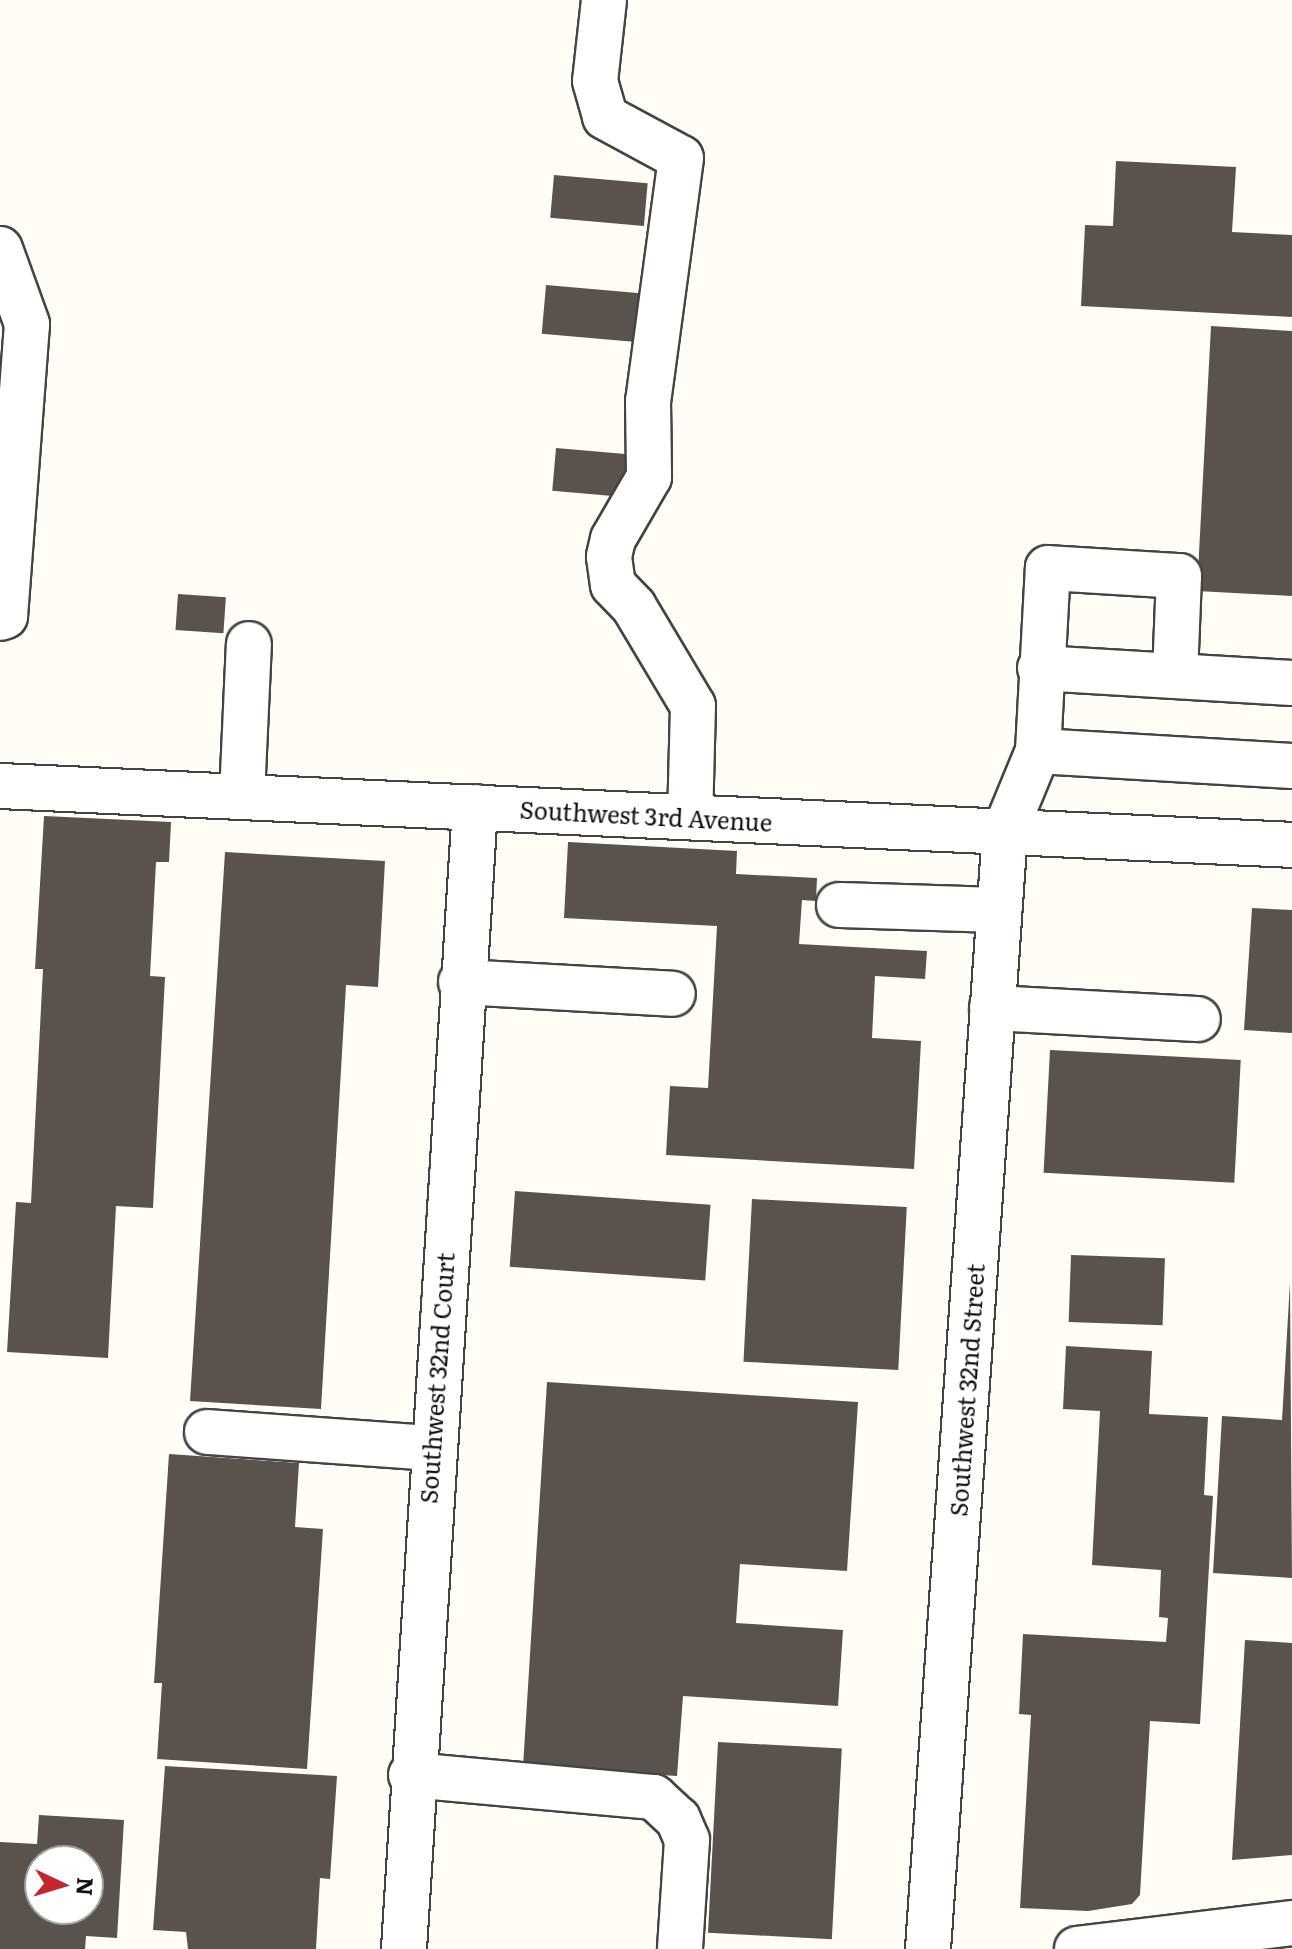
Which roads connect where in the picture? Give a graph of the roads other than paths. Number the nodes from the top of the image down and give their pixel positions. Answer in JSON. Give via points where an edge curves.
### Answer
{"nodes":[{"id":1,"x":604,"y":0,"type":"edge"},
{"id":2,"x":0,"y":249,"type":"edge"},
{"id":3,"x":0,"y":618,"type":"edge"},
{"id":4,"x":249,"y":644,"type":"dead end"},
{"id":5,"x":1040,"y":668,"type":"junction"},
{"id":6,"x":1175,"y":676,"type":"junction"},
{"id":7,"x":1292,"y":683,"type":"edge"},
{"id":8,"x":1038,"y":751,"type":"junction"},
{"id":9,"x":1292,"y":766,"type":"edge"},
{"id":10,"x":0,"y":786,"type":"edge"},
{"id":11,"x":242,"y":796,"type":"junction"},
{"id":12,"x":475,"y":807,"type":"junction"},
{"id":13,"x":690,"y":817,"type":"junction"},
{"id":14,"x":1005,"y":831,"type":"junction"},
{"id":15,"x":1292,"y":845,"type":"edge"},
{"id":16,"x":839,"y":905,"type":"dead end"},
{"id":17,"x":999,"y":910,"type":"junction"},
{"id":18,"x":461,"y":982,"type":"junction"},
{"id":19,"x":673,"y":994,"type":"dead end"},
{"id":20,"x":992,"y":1008,"type":"junction"},
{"id":21,"x":1198,"y":1019,"type":"dead end"},
{"id":22,"x":207,"y":1432,"type":"dead end"},
{"id":23,"x":431,"y":1448,"type":"junction"},
{"id":24,"x":411,"y":1775,"type":"junction"},
{"id":25,"x":1292,"y":1923,"type":"edge"},
{"id":26,"x":404,"y":1949,"type":"edge"},
{"id":27,"x":680,"y":1949,"type":"edge"},
{"id":28,"x":928,"y":1949,"type":"edge"},
{"id":29,"x":1077,"y":1949,"type":"edge"}],
"edges":[{"from":1,"to":13,"type":"street","via":[[595,81],[605,117],[681,158],[648,401],[649,477],[613,539],[609,557],[613,585],[634,607],[693,706]]},
{"from":2,"to":3,"type":"street","via":[[27,324],[5,616]]},
{"from":4,"to":11,"type":"street"},
{"from":5,"to":6,"type":"street"},
{"from":5,"to":6,"type":"street","via":[[1048,568],[1179,576]]},
{"from":5,"to":8,"type":"street"},
{"from":6,"to":7,"type":"street"},
{"from":8,"to":9,"type":"street"},
{"from":8,"to":14,"type":"street","name":"Southwest 32nd Street"},
{"from":10,"to":11,"type":"street","name":"Southwest 3rd Avenue"},
{"from":11,"to":12,"type":"street","name":"Southwest 3rd Avenue"},
{"from":12,"to":13,"type":"street","name":"Southwest 3rd Avenue"},
{"from":12,"to":18,"type":"street","name":"Southwest 32nd Court"},
{"from":13,"to":14,"type":"street","name":"Southwest 3rd Avenue"},
{"from":14,"to":15,"type":"street","name":"Southwest 3rd Avenue"},
{"from":14,"to":17,"type":"street","name":"Southwest 32nd Street"},
{"from":16,"to":17,"type":"street"},
{"from":17,"to":20,"type":"street","name":"Southwest 32nd Street"},
{"from":18,"to":19,"type":"street"},
{"from":18,"to":23,"type":"street","name":"Southwest 32nd Court"},
{"from":20,"to":21,"type":"street"},
{"from":20,"to":28,"type":"street","name":"Southwest 32nd Street"},
{"from":22,"to":23,"type":"street"},
{"from":23,"to":24,"type":"street","name":"Southwest 32nd Court"},
{"from":24,"to":26,"type":"street","name":"Southwest 32nd Court"},
{"from":24,"to":27,"type":"street","via":[[654,1797],[678,1819],[687,1840]]},
{"from":25,"to":29,"type":"street"}]}
